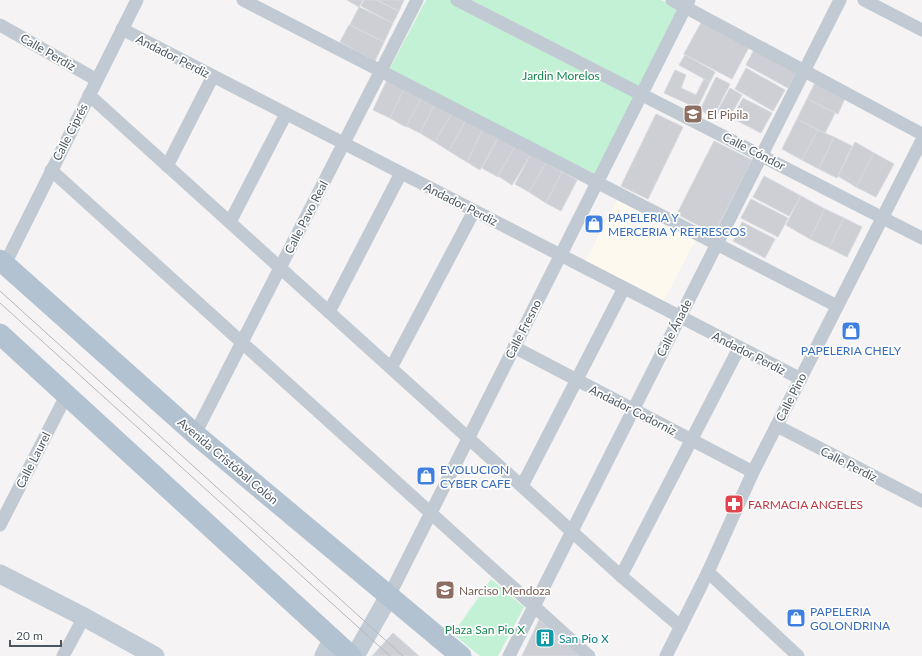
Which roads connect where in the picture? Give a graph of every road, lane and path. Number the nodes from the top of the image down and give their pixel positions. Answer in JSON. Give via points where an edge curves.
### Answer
{"nodes":[{"id":1,"x":137,"y":0,"type":"edge"},
{"id":2,"x":243,"y":0,"type":"edge"},
{"id":3,"x":417,"y":0,"type":"edge"},
{"id":4,"x":457,"y":0,"type":"edge"},
{"id":5,"x":672,"y":0,"type":"edge"},
{"id":6,"x":840,"y":0,"type":"edge"},
{"id":7,"x":864,"y":0,"type":"edge"},
{"id":8,"x":687,"y":3,"type":"edge"},
{"id":9,"x":0,"y":25,"type":"edge"},
{"id":10,"x":122,"y":29,"type":"junction"},
{"id":11,"x":922,"y":30,"type":"edge"},
{"id":12,"x":804,"y":70,"type":"junction"},
{"id":13,"x":381,"y":71,"type":"junction"},
{"id":14,"x":213,"y":76,"type":"junction"},
{"id":15,"x":97,"y":80,"type":"junction"},
{"id":16,"x":642,"y":94,"type":"junction"},
{"id":17,"x":89,"y":95,"type":"junction"},
{"id":18,"x":286,"y":114,"type":"junction"},
{"id":19,"x":922,"y":134,"type":"edge"},
{"id":20,"x":922,"y":140,"type":"edge"},
{"id":21,"x":344,"y":144,"type":"junction"},
{"id":22,"x":762,"y":155,"type":"junction"},
{"id":23,"x":167,"y":166,"type":"junction"},
{"id":24,"x":51,"y":170,"type":"junction"},
{"id":25,"x":401,"y":173,"type":"junction"},
{"id":26,"x":597,"y":182,"type":"junction"},
{"id":27,"x":474,"y":211,"type":"junction"},
{"id":28,"x":883,"y":218,"type":"junction"},
{"id":29,"x":230,"y":222,"type":"junction"},
{"id":30,"x":922,"y":238,"type":"edge"},
{"id":31,"x":717,"y":244,"type":"junction"},
{"id":32,"x":560,"y":255,"type":"junction"},
{"id":33,"x":2,"y":262,"type":"edge"},
{"id":34,"x":280,"y":268,"type":"junction"},
{"id":35,"x":624,"y":288,"type":"junction"},
{"id":36,"x":837,"y":306,"type":"junction"},
{"id":37,"x":329,"y":312,"type":"junction"},
{"id":38,"x":680,"y":317,"type":"junction"},
{"id":39,"x":0,"y":334,"type":"edge"},
{"id":40,"x":242,"y":343,"type":"junction"},
{"id":41,"x":514,"y":347,"type":"junction"},
{"id":42,"x":739,"y":348,"type":"junction"},
{"id":43,"x":391,"y":368,"type":"junction"},
{"id":44,"x":800,"y":379,"type":"junction"},
{"id":45,"x":576,"y":380,"type":"junction"},
{"id":46,"x":67,"y":394,"type":"junction"},
{"id":47,"x":633,"y":410,"type":"junction"},
{"id":48,"x":777,"y":426,"type":"junction"},
{"id":49,"x":195,"y":434,"type":"junction"},
{"id":50,"x":468,"y":437,"type":"junction"},
{"id":51,"x":692,"y":440,"type":"junction"},
{"id":52,"x":753,"y":472,"type":"junction"},
{"id":53,"x":522,"y":486,"type":"junction"},
{"id":54,"x":922,"y":501,"type":"edge"},
{"id":55,"x":430,"y":513,"type":"junction"},
{"id":56,"x":0,"y":525,"type":"edge"},
{"id":57,"x":572,"y":531,"type":"junction"},
{"id":58,"x":708,"y":572,"type":"junction"},
{"id":59,"x":0,"y":574,"type":"edge"},
{"id":60,"x":621,"y":576,"type":"junction"},
{"id":61,"x":389,"y":596,"type":"junction"},
{"id":62,"x":534,"y":606,"type":"junction"},
{"id":63,"x":84,"y":616,"type":"junction"},
{"id":64,"x":681,"y":627,"type":"junction"},
{"id":65,"x":328,"y":648,"type":"edge"},
{"id":66,"x":63,"y":656,"type":"edge"},
{"id":67,"x":155,"y":656,"type":"edge"},
{"id":68,"x":351,"y":656,"type":"edge"},
{"id":69,"x":355,"y":656,"type":"edge"},
{"id":70,"x":461,"y":656,"type":"edge"},
{"id":71,"x":509,"y":656,"type":"edge"},
{"id":72,"x":589,"y":656,"type":"edge"},
{"id":73,"x":666,"y":656,"type":"edge"},
{"id":74,"x":798,"y":656,"type":"edge"}],
"edges":[{"from":1,"to":10,"type":"street","name":"Calle Ciprés"},
{"from":2,"to":13,"type":"street"},
{"from":3,"to":13,"type":"street","name":"Calle Pavo Real"},
{"from":4,"to":16,"type":"street","name":"Calle Cóndor"},
{"from":5,"to":8,"type":"street"},
{"from":6,"to":12,"type":"street","name":"Calle Ánade"},
{"from":7,"to":11,"type":"street"},
{"from":8,"to":12,"type":"street"},
{"from":8,"to":16,"type":"street","name":"Calle Fresno"},
{"from":9,"to":15,"type":"street","name":"Calle Perdiz"},
{"from":10,"to":14,"type":"street","name":"Andador Perdiz"},
{"from":10,"to":15,"type":"street","name":"Calle Ciprés"},
{"from":12,"to":19,"type":"street"},
{"from":12,"to":22,"type":"street","name":"Calle Ánade"},
{"from":13,"to":21,"type":"street","name":"Calle Pavo Real"},
{"from":13,"to":26,"type":"street"},
{"from":14,"to":18,"type":"street","name":"Andador Perdiz"},
{"from":14,"to":23,"type":"street"},
{"from":15,"to":17,"type":"street","name":"Calle Ciprés"},
{"from":16,"to":22,"type":"street","name":"Calle Cóndor"},
{"from":16,"to":26,"type":"street","name":"Calle Fresno"},
{"from":17,"to":23,"type":"street"},
{"from":17,"to":24,"type":"street","name":"Calle Ciprés"},
{"from":18,"to":21,"type":"street","name":"Andador Perdiz"},
{"from":18,"to":29,"type":"street"},
{"from":20,"to":28,"type":"street","name":"Calle Pino"},
{"from":21,"to":25,"type":"street","name":"Andador Perdiz"},
{"from":21,"to":34,"type":"street","name":"Calle Pavo Real"},
{"from":22,"to":28,"type":"street","name":"Calle Cóndor"},
{"from":22,"to":31,"type":"street","name":"Calle Ánade"},
{"from":23,"to":29,"type":"street"},
{"from":24,"to":33,"type":"street","name":"Calle Ciprés"},
{"from":24,"to":40,"type":"street"},
{"from":25,"to":27,"type":"street","name":"Andador Perdiz"},
{"from":25,"to":37,"type":"street"},
{"from":26,"to":31,"type":"street"},
{"from":26,"to":32,"type":"street","name":"Calle Fresno"},
{"from":27,"to":32,"type":"street","name":"Andador Perdiz"},
{"from":27,"to":43,"type":"street"},
{"from":28,"to":30,"type":"street","name":"Calle Cóndor"},
{"from":28,"to":36,"type":"street","name":"Calle Pino"},
{"from":29,"to":34,"type":"street"},
{"from":31,"to":36,"type":"street"},
{"from":31,"to":38,"type":"street","name":"Calle Ánade"},
{"from":32,"to":35,"type":"street","name":"Andador Perdiz"},
{"from":32,"to":41,"type":"street","name":"Calle Fresno"},
{"from":33,"to":49,"type":"main road","name":"Avenida Cristóbal Colón"},
{"from":34,"to":37,"type":"street"},
{"from":34,"to":40,"type":"street","name":"Calle Pavo Real"},
{"from":35,"to":38,"type":"street","name":"Andador Perdiz"},
{"from":35,"to":45,"type":"street"},
{"from":36,"to":44,"type":"street","name":"Calle Pino"},
{"from":37,"to":43,"type":"street"},
{"from":38,"to":42,"type":"street","name":"Andador Perdiz"},
{"from":38,"to":47,"type":"street","name":"Calle Ánade"},
{"from":39,"to":46,"type":"main road"},
{"from":40,"to":49,"type":"street","name":"Calle Pavo Real"},
{"from":40,"to":55,"type":"street"},
{"from":41,"to":45,"type":"street","name":"Andador Codorniz"},
{"from":41,"to":50,"type":"street","name":"Calle Fresno"},
{"from":42,"to":44,"type":"street","name":"Andador Perdiz"},
{"from":42,"to":51,"type":"street"},
{"from":43,"to":50,"type":"street"},
{"from":44,"to":48,"type":"street","name":"Calle Pino"},
{"from":45,"to":47,"type":"street","name":"Andador Codorniz"},
{"from":45,"to":53,"type":"street"},
{"from":46,"to":56,"type":"street","name":"Calle Laurel"},
{"from":46,"to":65,"type":"main road"},
{"from":47,"to":51,"type":"street","name":"Andador Codorniz"},
{"from":47,"to":57,"type":"street","name":"Calle Ánade"},
{"from":48,"to":52,"type":"street","name":"Calle Pino"},
{"from":48,"to":54,"type":"street","name":"Calle Perdiz"},
{"from":49,"to":61,"type":"main road","name":"Avenida Cristóbal Colón"},
{"from":50,"to":53,"type":"street"},
{"from":50,"to":55,"type":"street","name":"Calle Fresno"},
{"from":51,"to":52,"type":"street","name":"Andador Codorniz"},
{"from":51,"to":60,"type":"street"},
{"from":52,"to":58,"type":"street","name":"Calle Pino"},
{"from":53,"to":57,"type":"street"},
{"from":55,"to":61,"type":"street","name":"Calle Fresno"},
{"from":55,"to":62,"type":"street"},
{"from":57,"to":60,"type":"street"},
{"from":57,"to":62,"type":"street","name":"Calle Ánade"},
{"from":58,"to":64,"type":"street","name":"Calle Pino"},
{"from":58,"to":74,"type":"street"},
{"from":59,"to":63,"type":"main road"},
{"from":60,"to":64,"type":"street"},
{"from":61,"to":69,"type":"main road","name":"Calle Fresno"},
{"from":61,"to":70,"type":"main road","name":"Avenida Cristóbal Colón"},
{"from":62,"to":71,"type":"street","name":"Calle Ánade"},
{"from":62,"to":72,"type":"street"},
{"from":63,"to":66,"type":"street"},
{"from":63,"to":67,"type":"main road"},
{"from":64,"to":73,"type":"street","name":"Calle Pino"},
{"from":65,"to":68,"type":"main road"}]}
